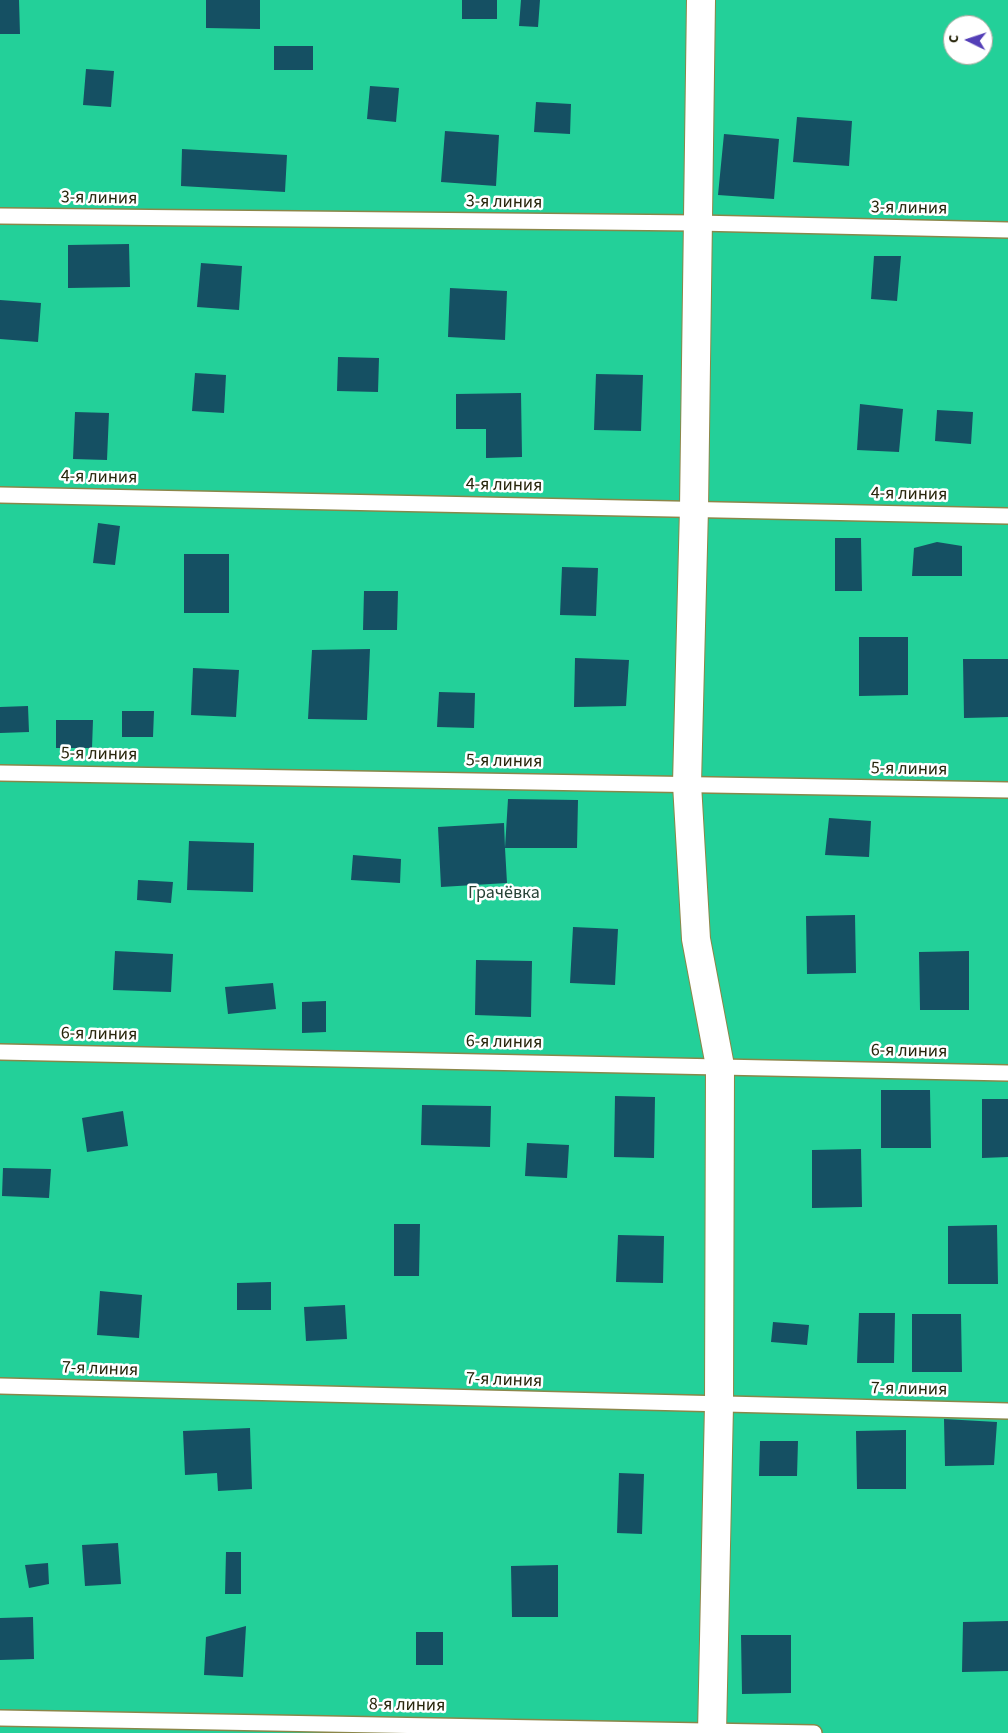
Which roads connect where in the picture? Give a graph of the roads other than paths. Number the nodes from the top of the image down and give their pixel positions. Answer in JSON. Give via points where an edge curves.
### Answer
{"nodes":[{"id":1,"x":701,"y":0,"type":"edge"},
{"id":2,"x":0,"y":216,"type":"edge"},
{"id":3,"x":696,"y":224,"type":"junction"},
{"id":4,"x":1008,"y":230,"type":"edge"},
{"id":5,"x":0,"y":495,"type":"edge"},
{"id":6,"x":694,"y":508,"type":"junction"},
{"id":7,"x":1008,"y":516,"type":"edge"},
{"id":8,"x":0,"y":772,"type":"edge"},
{"id":9,"x":687,"y":784,"type":"junction"},
{"id":10,"x":1008,"y":790,"type":"edge"},
{"id":11,"x":0,"y":1052,"type":"edge"},
{"id":12,"x":720,"y":1066,"type":"junction"},
{"id":13,"x":1008,"y":1073,"type":"edge"},
{"id":14,"x":0,"y":1386,"type":"edge"},
{"id":15,"x":720,"y":1405,"type":"junction"},
{"id":16,"x":1008,"y":1411,"type":"edge"},
{"id":17,"x":0,"y":1718,"type":"edge"},
{"id":18,"x":712,"y":1732,"type":"edge"},
{"id":19,"x":814,"y":1733,"type":"edge"}],
"edges":[{"from":1,"to":3,"type":"street"},
{"from":2,"to":3,"type":"lane","name":"3-я линия"},
{"from":3,"to":4,"type":"lane","name":"3-я линия"},
{"from":3,"to":6,"type":"street"},
{"from":5,"to":6,"type":"lane","name":"4-я линия"},
{"from":6,"to":7,"type":"lane","name":"4-я линия"},
{"from":6,"to":9,"type":"street"},
{"from":8,"to":9,"type":"lane","name":"5-я линия"},
{"from":9,"to":10,"type":"lane","name":"5-я линия"},
{"from":9,"to":12,"type":"street","via":[[696,939]]},
{"from":11,"to":12,"type":"lane","name":"6-я линия"},
{"from":12,"to":13,"type":"lane","name":"6-я линия"},
{"from":12,"to":15,"type":"street"},
{"from":14,"to":15,"type":"lane","name":"7-я линия"},
{"from":15,"to":16,"type":"lane","name":"7-я линия"},
{"from":15,"to":18,"type":"street"},
{"from":17,"to":18,"type":"lane","name":"8-я линия"},
{"from":18,"to":19,"type":"lane","name":"8-я линия"}]}
